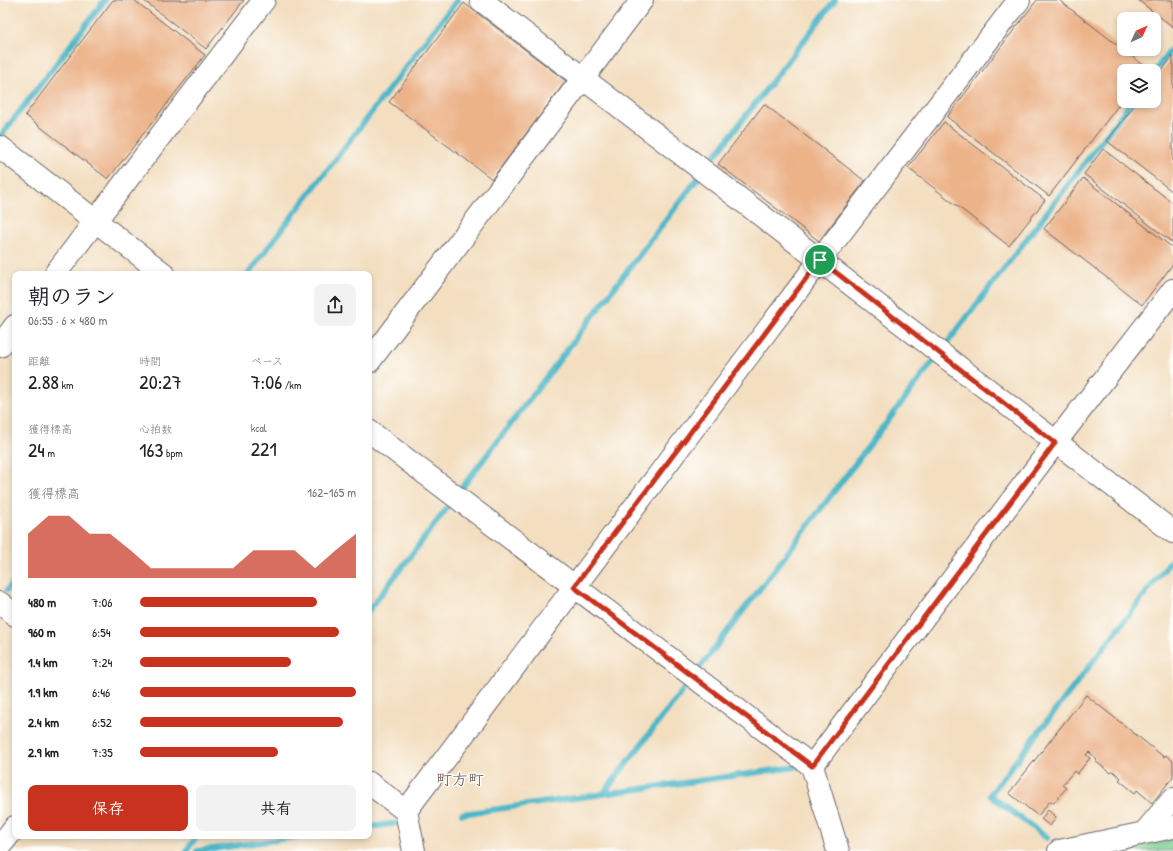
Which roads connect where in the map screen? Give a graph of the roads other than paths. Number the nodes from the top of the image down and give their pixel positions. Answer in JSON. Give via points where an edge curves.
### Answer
{"nodes":[{"id":1,"x":264,"y":0,"type":"edge"},
{"id":2,"x":481,"y":0,"type":"edge"},
{"id":3,"x":642,"y":0,"type":"edge"},
{"id":4,"x":1019,"y":0,"type":"edge"},
{"id":5,"x":582,"y":77,"type":"junction"},
{"id":6,"x":0,"y":147,"type":"edge"},
{"id":7,"x":95,"y":222,"type":"junction"},
{"id":8,"x":820,"y":260,"type":"junction"},
{"id":9,"x":57,"y":271,"type":"edge"},
{"id":10,"x":160,"y":271,"type":"edge"},
{"id":11,"x":1173,"y":290,"type":"edge"},
{"id":12,"x":12,"y":330,"type":"edge"},
{"id":13,"x":0,"y":346,"type":"edge"},
{"id":14,"x":372,"y":358,"type":"edge"},
{"id":15,"x":372,"y":433,"type":"edge"},
{"id":16,"x":1055,"y":443,"type":"junction"},
{"id":17,"x":1173,"y":532,"type":"edge"},
{"id":18,"x":574,"y":587,"type":"junction"},
{"id":19,"x":0,"y":603,"type":"edge"},
{"id":20,"x":12,"y":613,"type":"edge"},
{"id":21,"x":812,"y":766,"type":"junction"},
{"id":22,"x":372,"y":785,"type":"edge"},
{"id":23,"x":1173,"y":798,"type":"edge"},
{"id":24,"x":406,"y":811,"type":"junction"},
{"id":25,"x":1173,"y":827,"type":"edge"},
{"id":26,"x":12,"y":831,"type":"edge"},
{"id":27,"x":1144,"y":833,"type":"junction"},
{"id":28,"x":0,"y":846,"type":"edge"},
{"id":29,"x":2,"y":851,"type":"edge"},
{"id":30,"x":414,"y":851,"type":"edge"},
{"id":31,"x":838,"y":851,"type":"edge"},
{"id":32,"x":1059,"y":851,"type":"edge"}],
"edges":[{"from":1,"to":7,"type":"street"},
{"from":2,"to":5,"type":"street"},
{"from":3,"to":5,"type":"street"},
{"from":4,"to":8,"type":"street"},
{"from":5,"to":8,"type":"street"},
{"from":5,"to":14,"type":"street"},
{"from":6,"to":7,"type":"street"},
{"from":7,"to":9,"type":"street"},
{"from":7,"to":10,"type":"street"},
{"from":8,"to":16,"type":"street"},
{"from":8,"to":18,"type":"street"},
{"from":11,"to":16,"type":"street"},
{"from":12,"to":13,"type":"street"},
{"from":15,"to":18,"type":"street"},
{"from":16,"to":17,"type":"street"},
{"from":16,"to":21,"type":"street"},
{"from":18,"to":21,"type":"street"},
{"from":18,"to":24,"type":"street"},
{"from":19,"to":20,"type":"street"},
{"from":21,"to":31,"type":"street"},
{"from":22,"to":24,"type":"street"},
{"from":23,"to":27,"type":"street"},
{"from":24,"to":30,"type":"street"},
{"from":25,"to":27,"type":"street"},
{"from":26,"to":28,"type":"street"},
{"from":27,"to":32,"type":"street"},
{"from":28,"to":29,"type":"street"}]}
